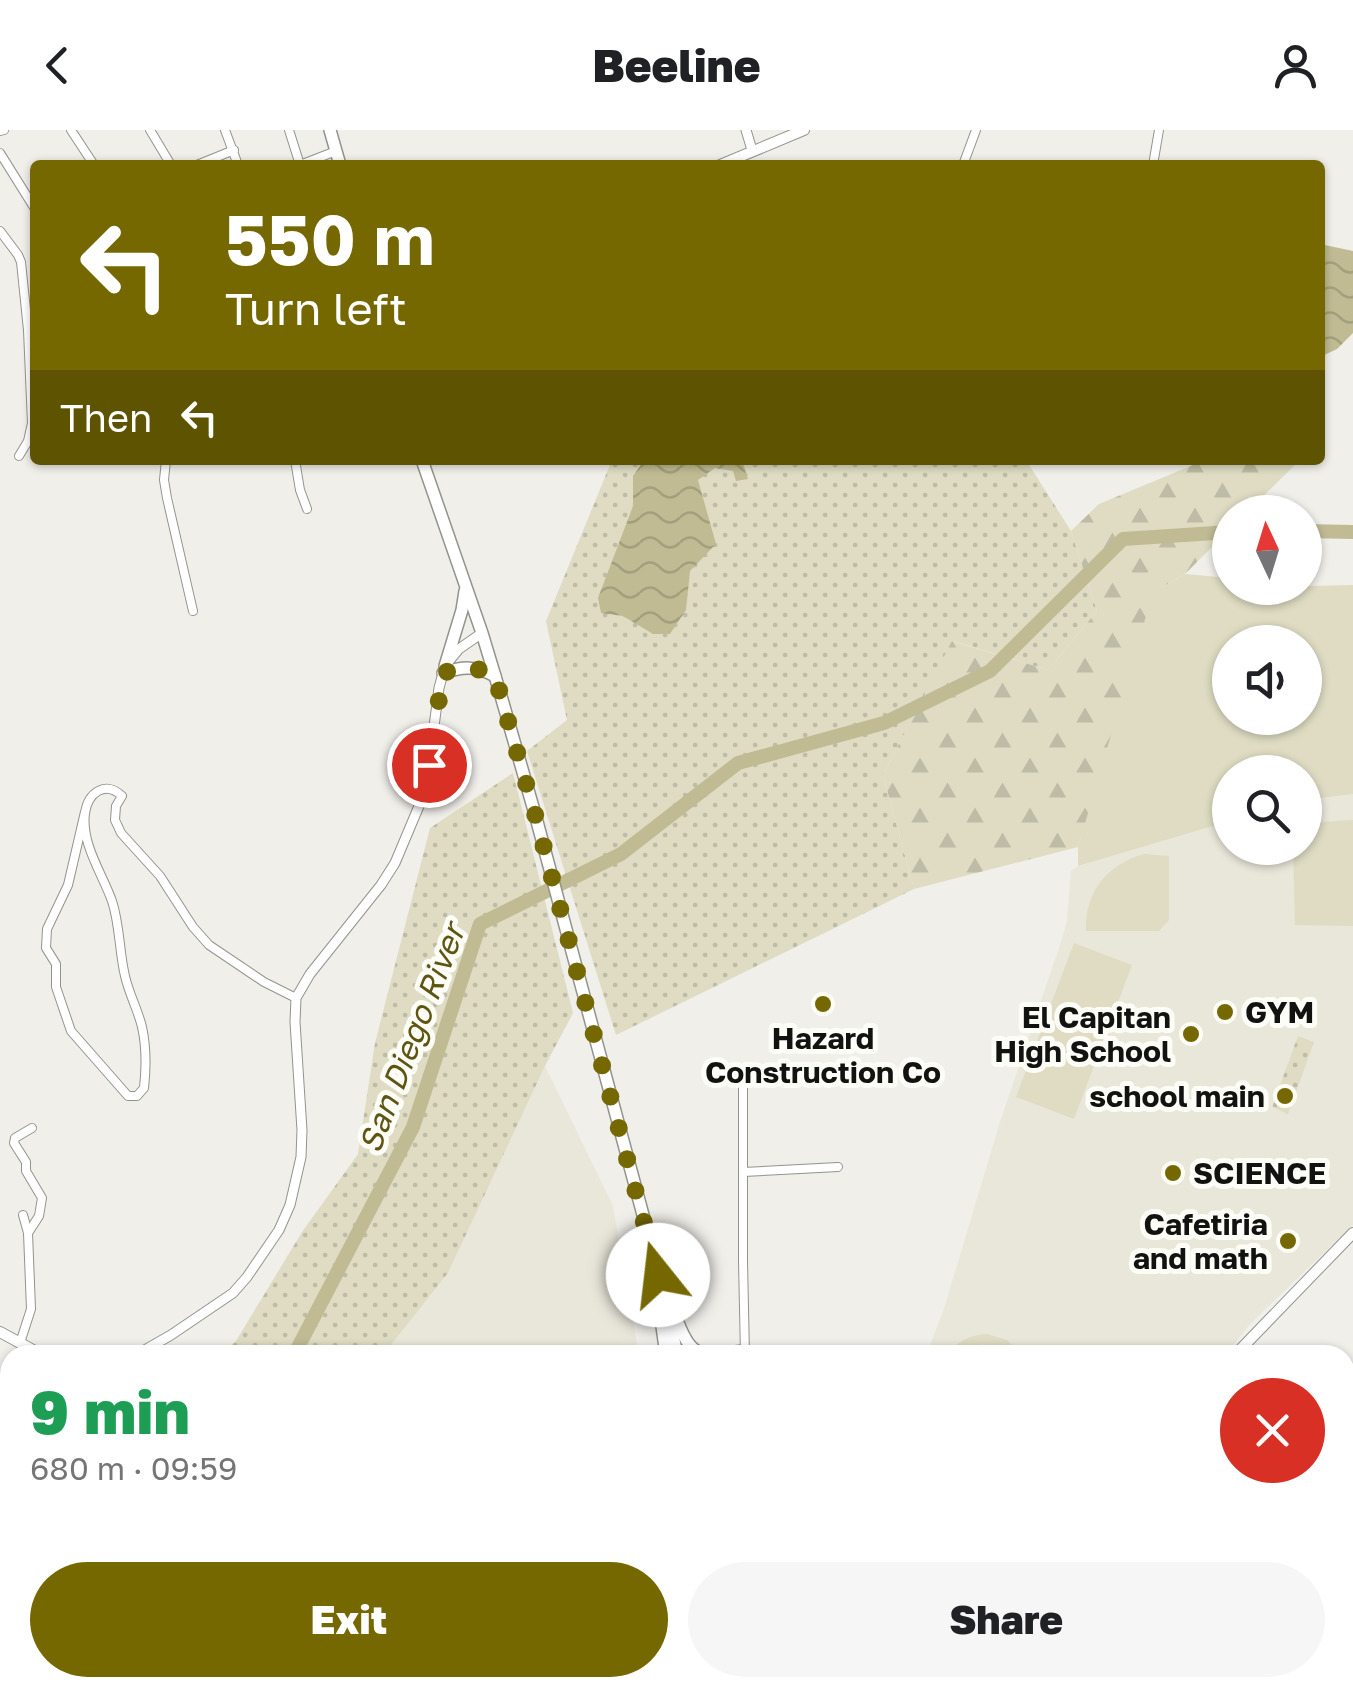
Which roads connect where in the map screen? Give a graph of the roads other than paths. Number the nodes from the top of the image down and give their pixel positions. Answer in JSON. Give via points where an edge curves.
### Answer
{"nodes":[{"id":1,"x":71,"y":130,"type":"edge"},
{"id":2,"x":150,"y":130,"type":"edge"},
{"id":3,"x":225,"y":130,"type":"edge"},
{"id":4,"x":289,"y":130,"type":"edge"},
{"id":5,"x":330,"y":130,"type":"edge"},
{"id":6,"x":746,"y":130,"type":"edge"},
{"id":7,"x":804,"y":130,"type":"edge"},
{"id":8,"x":976,"y":130,"type":"edge"},
{"id":9,"x":1159,"y":130,"type":"edge"},
{"id":10,"x":234,"y":150,"type":"junction"},
{"id":11,"x":336,"y":150,"type":"junction"},
{"id":12,"x":752,"y":150,"type":"junction"},
{"id":13,"x":0,"y":153,"type":"edge"},
{"id":14,"x":91,"y":160,"type":"edge"},
{"id":15,"x":167,"y":160,"type":"edge"},
{"id":16,"x":209,"y":160,"type":"edge"},
{"id":17,"x":237,"y":160,"type":"edge"},
{"id":18,"x":298,"y":160,"type":"edge"},
{"id":19,"x":312,"y":160,"type":"edge"},
{"id":20,"x":339,"y":160,"type":"edge"},
{"id":21,"x":738,"y":160,"type":"edge"},
{"id":22,"x":965,"y":160,"type":"edge"},
{"id":23,"x":1154,"y":160,"type":"edge"},
{"id":24,"x":30,"y":201,"type":"edge"},
{"id":25,"x":0,"y":232,"type":"edge"},
{"id":26,"x":30,"y":380,"type":"edge"},
{"id":27,"x":30,"y":434,"type":"edge"},
{"id":28,"x":19,"y":456,"type":"dead end"},
{"id":29,"x":166,"y":465,"type":"edge"},
{"id":30,"x":296,"y":465,"type":"edge"},
{"id":31,"x":424,"y":465,"type":"edge"},
{"id":32,"x":307,"y":509,"type":"dead end"},
{"id":33,"x":465,"y":587,"type":"junction"},
{"id":34,"x":192,"y":612,"type":"dead end"},
{"id":35,"x":482,"y":632,"type":"junction"},
{"id":36,"x":444,"y":670,"type":"junction"},
{"id":37,"x":495,"y":676,"type":"junction"},
{"id":38,"x":85,"y":812,"type":"junction"},
{"id":39,"x":296,"y":998,"type":"junction"},
{"id":40,"x":743,"y":1072,"type":"dead end"},
{"id":41,"x":32,"y":1128,"type":"dead end"},
{"id":42,"x":838,"y":1167,"type":"dead end"},
{"id":43,"x":743,"y":1172,"type":"junction"},
{"id":44,"x":23,"y":1216,"type":"dead end"},
{"id":45,"x":28,"y":1233,"type":"junction"},
{"id":46,"x":1353,"y":1233,"type":"edge"},
{"id":47,"x":650,"y":1247,"type":"junction"},
{"id":48,"x":0,"y":1332,"type":"edge"},
{"id":49,"x":20,"y":1343,"type":"junction"},
{"id":50,"x":24,"y":1345,"type":"edge"},
{"id":51,"x":154,"y":1345,"type":"edge"},
{"id":52,"x":665,"y":1345,"type":"edge"},
{"id":53,"x":675,"y":1345,"type":"edge"},
{"id":54,"x":688,"y":1345,"type":"edge"},
{"id":55,"x":745,"y":1345,"type":"edge"},
{"id":56,"x":1246,"y":1345,"type":"edge"}],
"edges":[{"from":1,"to":14,"type":"street"},
{"from":2,"to":15,"type":"street"},
{"from":3,"to":10,"type":"street"},
{"from":4,"to":18,"type":"street"},
{"from":5,"to":11,"type":"main road"},
{"from":6,"to":12,"type":"street"},
{"from":7,"to":12,"type":"main road"},
{"from":8,"to":22,"type":"street"},
{"from":9,"to":23,"type":"street"},
{"from":10,"to":16,"type":"street"},
{"from":10,"to":17,"type":"street"},
{"from":11,"to":19,"type":"street"},
{"from":11,"to":20,"type":"main road"},
{"from":12,"to":21,"type":"main road"},
{"from":13,"to":24,"type":"street"},
{"from":25,"to":26,"type":"street","via":[[21,262]]},
{"from":27,"to":28,"type":"street"},
{"from":29,"to":34,"type":"street"},
{"from":30,"to":32,"type":"street"},
{"from":31,"to":33,"type":"main road"},
{"from":33,"to":35,"type":"main road"},
{"from":33,"to":36,"type":"main road"},
{"from":35,"to":36,"type":"street"},
{"from":35,"to":37,"type":"main road"},
{"from":36,"to":37,"type":"main road","via":[[470,666]]},
{"from":36,"to":39,"type":"street","via":[[429,765],[406,842]]},
{"from":37,"to":47,"type":"main road"},
{"from":38,"to":38,"type":"street","via":[[142,1029],[145,1078],[137,1096],[128,1096],[71,1030],[46,948]]},
{"from":38,"to":39,"type":"street","via":[[96,793],[116,790],[122,796],[115,820],[121,833],[160,876],[193,928]]},
{"from":39,"to":51,"type":"street","via":[[302,1130],[290,1205],[233,1293]]},
{"from":40,"to":43,"type":"street"},
{"from":41,"to":45,"type":"street","via":[[14,1143],[42,1198]]},
{"from":42,"to":43,"type":"street"},
{"from":43,"to":55,"type":"street"},
{"from":44,"to":45,"type":"street"},
{"from":45,"to":49,"type":"street","via":[[30,1310]]},
{"from":46,"to":56,"type":"main road"},
{"from":47,"to":52,"type":"main road"},
{"from":47,"to":53,"type":"main road"},
{"from":47,"to":54,"type":"main road"},
{"from":48,"to":49,"type":"main road"},
{"from":49,"to":50,"type":"main road"}]}
